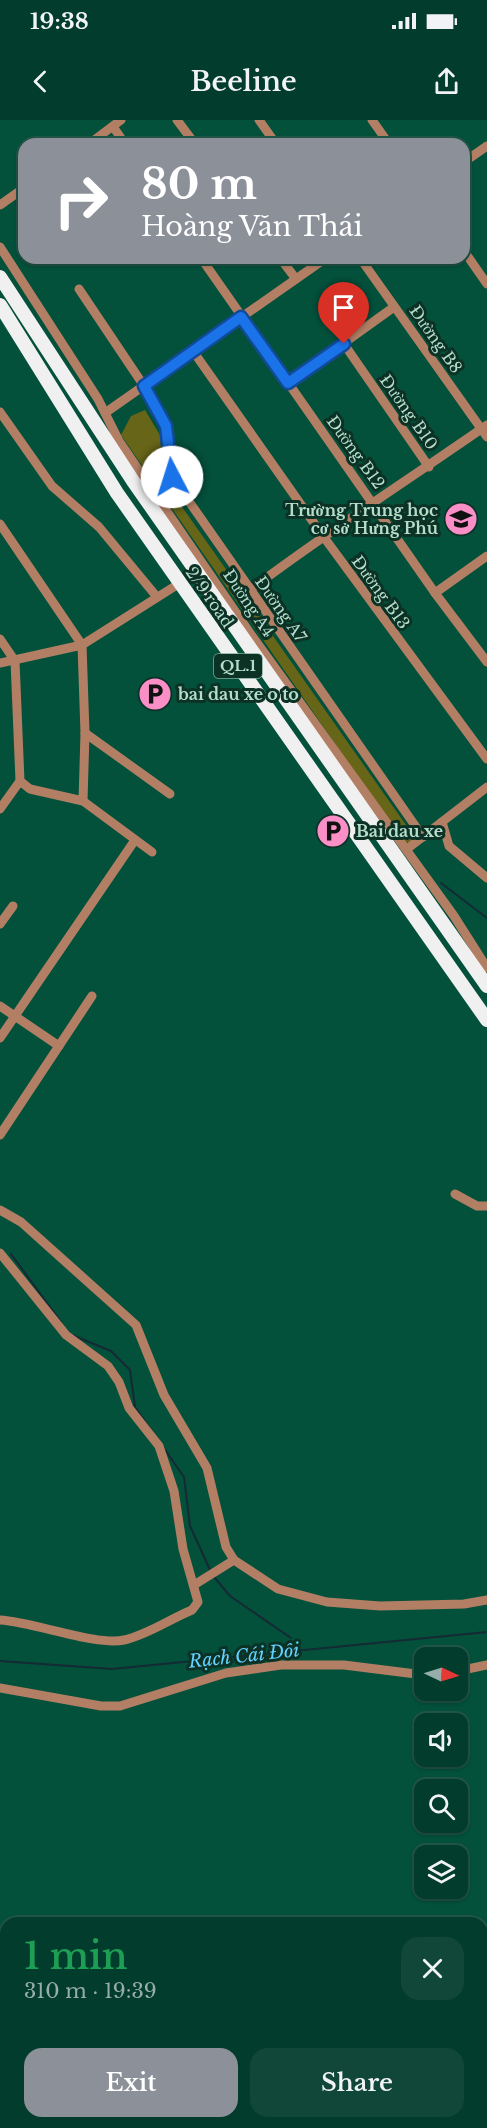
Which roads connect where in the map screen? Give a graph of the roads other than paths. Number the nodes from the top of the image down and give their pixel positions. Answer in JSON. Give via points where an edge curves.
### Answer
{"nodes":[{"id":1,"x":121,"y":120,"type":"edge"},
{"id":2,"x":177,"y":120,"type":"edge"},
{"id":3,"x":259,"y":120,"type":"edge"},
{"id":4,"x":372,"y":120,"type":"edge"},
{"id":5,"x":114,"y":128,"type":"junction"},
{"id":6,"x":99,"y":138,"type":"edge"},
{"id":7,"x":120,"y":138,"type":"edge"},
{"id":8,"x":190,"y":138,"type":"edge"},
{"id":9,"x":272,"y":138,"type":"edge"},
{"id":10,"x":385,"y":138,"type":"edge"},
{"id":11,"x":486,"y":149,"type":"edge"},
{"id":12,"x":470,"y":158,"type":"edge"},
{"id":13,"x":18,"y":192,"type":"edge"},
{"id":14,"x":0,"y":205,"type":"edge"},
{"id":15,"x":0,"y":247,"type":"edge"},
{"id":16,"x":470,"y":260,"type":"edge"},
{"id":17,"x":205,"y":264,"type":"edge"},
{"id":18,"x":285,"y":264,"type":"edge"},
{"id":19,"x":317,"y":264,"type":"edge"},
{"id":20,"x":364,"y":264,"type":"edge"},
{"id":21,"x":0,"y":277,"type":"edge"},
{"id":22,"x":296,"y":279,"type":"junction"},
{"id":23,"x":487,"y":284,"type":"edge"},
{"id":24,"x":79,"y":289,"type":"dead end"},
{"id":25,"x":0,"y":305,"type":"edge"},
{"id":26,"x":394,"y":307,"type":"junction"},
{"id":27,"x":241,"y":317,"type":"junction"},
{"id":28,"x":344,"y":344,"type":"junction"},
{"id":29,"x":193,"y":351,"type":"junction"},
{"id":30,"x":288,"y":383,"type":"junction"},
{"id":31,"x":144,"y":386,"type":"junction"},
{"id":32,"x":0,"y":412,"type":"edge"},
{"id":33,"x":105,"y":413,"type":"junction"},
{"id":34,"x":9,"y":426,"type":"junction"},
{"id":35,"x":485,"y":430,"type":"edge"},
{"id":36,"x":0,"y":433,"type":"edge"},
{"id":37,"x":429,"y":466,"type":"junction"},
{"id":38,"x":374,"y":502,"type":"junction"},
{"id":39,"x":0,"y":524,"type":"edge"},
{"id":40,"x":322,"y":536,"type":"junction"},
{"id":41,"x":487,"y":556,"type":"edge"},
{"id":42,"x":180,"y":583,"type":"junction"},
{"id":43,"x":250,"y":590,"type":"junction"},
{"id":44,"x":435,"y":593,"type":"junction"},
{"id":45,"x":157,"y":597,"type":"junction"},
{"id":46,"x":0,"y":639,"type":"edge"},
{"id":47,"x":82,"y":645,"type":"junction"},
{"id":48,"x":15,"y":661,"type":"junction"},
{"id":49,"x":487,"y":662,"type":"edge"},
{"id":50,"x":0,"y":663,"type":"edge"},
{"id":51,"x":85,"y":733,"type":"junction"},
{"id":52,"x":487,"y":759,"type":"edge"},
{"id":53,"x":20,"y":781,"type":"junction"},
{"id":54,"x":487,"y":787,"type":"edge"},
{"id":55,"x":170,"y":794,"type":"dead end"},
{"id":56,"x":82,"y":801,"type":"junction"},
{"id":57,"x":0,"y":809,"type":"edge"},
{"id":58,"x":442,"y":822,"type":"junction"},
{"id":59,"x":423,"y":837,"type":"junction"},
{"id":60,"x":135,"y":840,"type":"junction"},
{"id":61,"x":407,"y":849,"type":"junction"},
{"id":62,"x":152,"y":852,"type":"dead end"},
{"id":63,"x":487,"y":878,"type":"edge"},
{"id":64,"x":13,"y":906,"type":"dead end"},
{"id":65,"x":0,"y":924,"type":"edge"},
{"id":66,"x":487,"y":968,"type":"edge"},
{"id":67,"x":487,"y":986,"type":"edge"},
{"id":68,"x":92,"y":996,"type":"dead end"},
{"id":69,"x":0,"y":1006,"type":"edge"},
{"id":70,"x":16,"y":1017,"type":"junction"},
{"id":71,"x":487,"y":1020,"type":"edge"},
{"id":72,"x":0,"y":1038,"type":"edge"},
{"id":73,"x":59,"y":1046,"type":"junction"},
{"id":74,"x":0,"y":1135,"type":"edge"},
{"id":75,"x":455,"y":1194,"type":"dead end"},
{"id":76,"x":487,"y":1206,"type":"edge"},
{"id":77,"x":0,"y":1210,"type":"edge"},
{"id":78,"x":0,"y":1253,"type":"edge"},
{"id":79,"x":234,"y":1560,"type":"junction"},
{"id":80,"x":194,"y":1585,"type":"junction"},
{"id":81,"x":487,"y":1600,"type":"edge"},
{"id":82,"x":0,"y":1620,"type":"edge"},
{"id":83,"x":487,"y":1665,"type":"edge"},
{"id":84,"x":468,"y":1669,"type":"edge"},
{"id":85,"x":414,"y":1674,"type":"edge"},
{"id":86,"x":0,"y":1688,"type":"edge"}],
"edges":[{"from":1,"to":5,"type":"street"},
{"from":2,"to":8,"type":"street"},
{"from":3,"to":9,"type":"street"},
{"from":4,"to":10,"type":"street"},
{"from":5,"to":6,"type":"street"},
{"from":5,"to":7,"type":"street"},
{"from":11,"to":12,"type":"street"},
{"from":13,"to":14,"type":"street"},
{"from":15,"to":33,"type":"street","name":"Đường A4"},
{"from":16,"to":23,"type":"street"},
{"from":17,"to":27,"type":"street","name":"Đường B12"},
{"from":18,"to":22,"type":"street"},
{"from":19,"to":22,"type":"street"},
{"from":20,"to":26,"type":"street","name":"Đường B8"},
{"from":21,"to":67,"type":"highway","name":"2/9 road","number":"QL.1","via":[[133,481]]},
{"from":22,"to":27,"type":"street"},
{"from":24,"to":31,"type":"street","name":"Đường A7"},
{"from":25,"to":42,"type":"highway","name":"2/9 road","number":"QL.1","via":[[117,493]]},
{"from":26,"to":28,"type":"street"},
{"from":26,"to":35,"type":"street","name":"Đường B8"},
{"from":27,"to":29,"type":"street"},
{"from":27,"to":30,"type":"street","name":"Đường B12"},
{"from":28,"to":30,"type":"street"},
{"from":28,"to":37,"type":"street","name":"Đường B10"},
{"from":29,"to":31,"type":"street"},
{"from":29,"to":40,"type":"street","name":"Đường B13"},
{"from":30,"to":38,"type":"street","name":"Đường B12"},
{"from":31,"to":33,"type":"street"},
{"from":31,"to":43,"type":"street","name":"Đường A7","via":[[166,426],[172,477]]},
{"from":32,"to":34,"type":"street"},
{"from":33,"to":61,"type":"street","name":"Đường A4","via":[[119,441],[252,636]]},
{"from":34,"to":36,"type":"street"},
{"from":34,"to":45,"type":"street","via":[[52,486],[99,527]]},
{"from":35,"to":37,"type":"street"},
{"from":37,"to":38,"type":"street"},
{"from":38,"to":40,"type":"street"},
{"from":38,"to":44,"type":"street","name":"Đường B12"},
{"from":39,"to":47,"type":"street"},
{"from":40,"to":43,"type":"street"},
{"from":40,"to":52,"type":"street","name":"Đường B13"},
{"from":41,"to":44,"type":"street"},
{"from":42,"to":45,"type":"street"},
{"from":42,"to":71,"type":"highway","name":"2/9 road","number":"QL.1"},
{"from":43,"to":59,"type":"street","name":"Đường A7"},
{"from":44,"to":49,"type":"street","name":"Đường B12"},
{"from":45,"to":47,"type":"street"},
{"from":46,"to":48,"type":"street"},
{"from":47,"to":48,"type":"street"},
{"from":47,"to":51,"type":"street"},
{"from":48,"to":50,"type":"street"},
{"from":48,"to":53,"type":"street"},
{"from":51,"to":55,"type":"street"},
{"from":51,"to":56,"type":"street"},
{"from":53,"to":56,"type":"street","via":[[30,789]]},
{"from":53,"to":57,"type":"street"},
{"from":54,"to":58,"type":"street"},
{"from":56,"to":60,"type":"street"},
{"from":58,"to":59,"type":"street"},
{"from":58,"to":63,"type":"street","via":[[449,846]]},
{"from":59,"to":61,"type":"street"},
{"from":60,"to":62,"type":"street"},
{"from":60,"to":70,"type":"street"},
{"from":61,"to":66,"type":"street","name":"Đường A4"},
{"from":64,"to":65,"type":"street"},
{"from":68,"to":73,"type":"street"},
{"from":69,"to":70,"type":"street"},
{"from":70,"to":72,"type":"street"},
{"from":70,"to":73,"type":"street"},
{"from":73,"to":74,"type":"street"},
{"from":75,"to":76,"type":"street","via":[[477,1206]]},
{"from":77,"to":79,"type":"street","via":[[21,1222],[136,1325],[164,1395],[207,1468],[226,1547]]},
{"from":78,"to":80,"type":"street","via":[[66,1335],[108,1366],[134,1415],[159,1446],[174,1491],[183,1549]]},
{"from":79,"to":80,"type":"street"},
{"from":79,"to":81,"type":"street","via":[[278,1589],[327,1602],[380,1606]]},
{"from":80,"to":82,"type":"street","via":[[198,1602],[192,1610],[121,1641]]},
{"from":83,"to":84,"type":"street"},
{"from":85,"to":86,"type":"street","via":[[344,1665],[281,1665],[226,1673],[120,1706]]}]}
